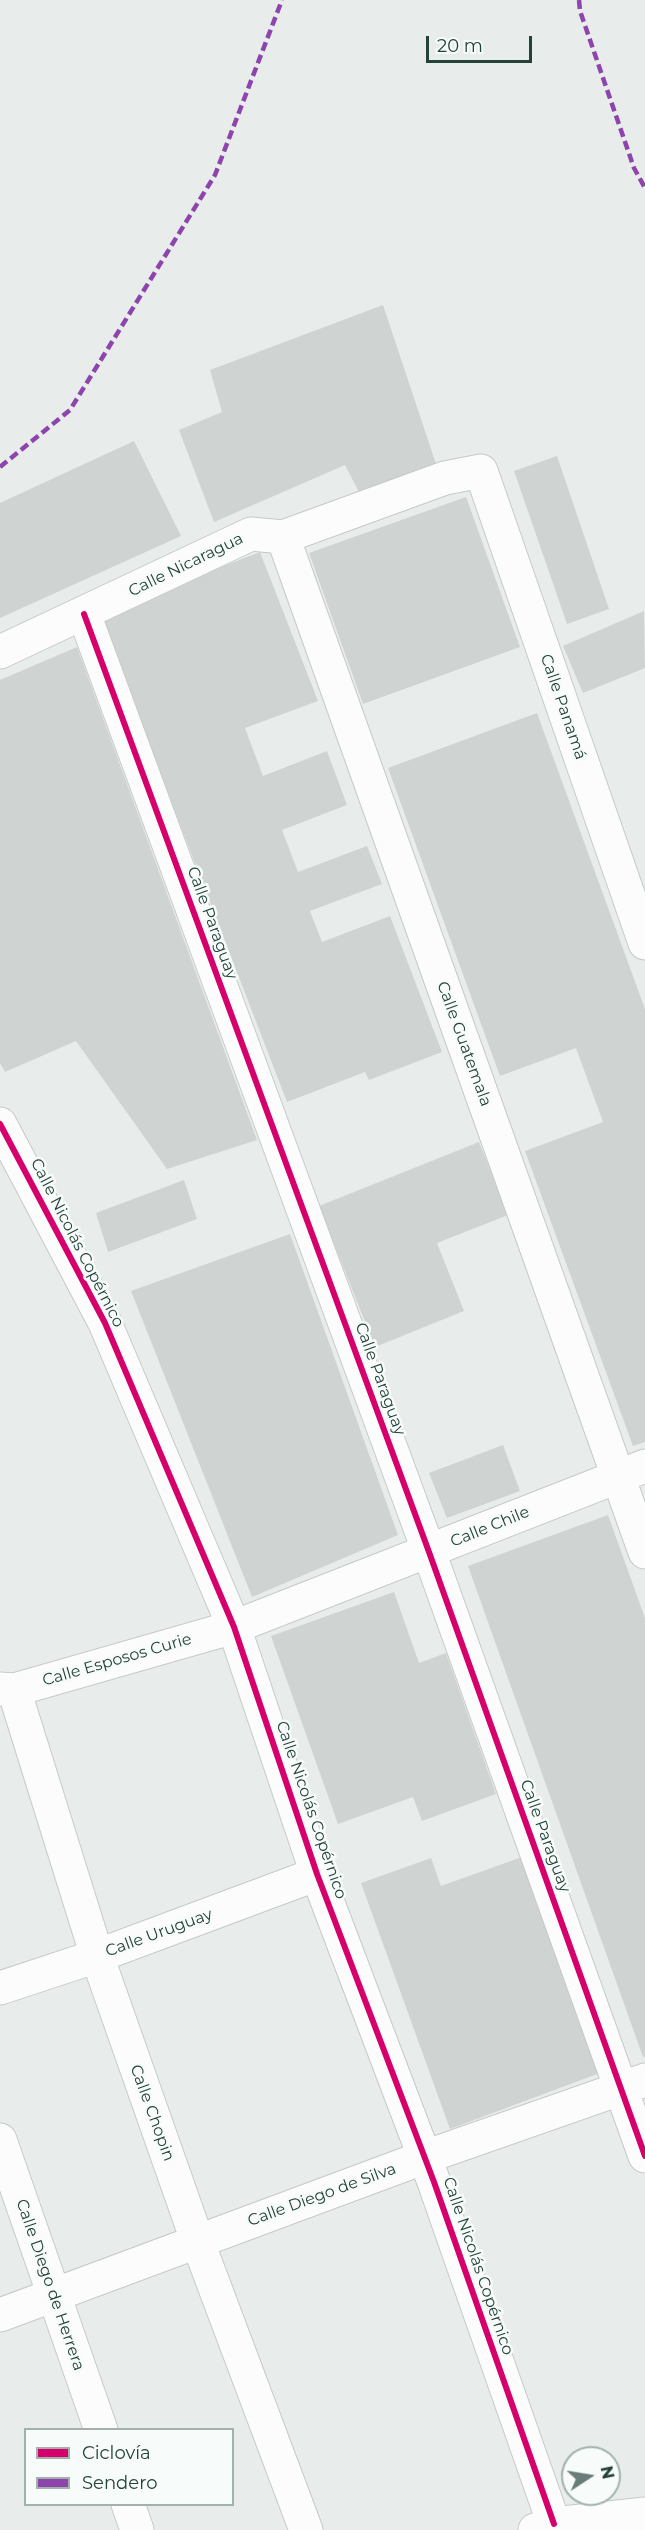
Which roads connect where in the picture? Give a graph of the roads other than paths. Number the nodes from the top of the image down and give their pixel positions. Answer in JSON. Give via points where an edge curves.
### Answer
{"nodes":[{"id":1,"x":481,"y":471,"type":"joint"},
{"id":2,"x":283,"y":537,"type":"junction"},
{"id":3,"x":84,"y":614,"type":"junction"},
{"id":4,"x":0,"y":652,"type":"edge"},
{"id":5,"x":645,"y":943,"type":"edge"},
{"id":6,"x":0,"y":1124,"type":"edge"},
{"id":7,"x":631,"y":1471,"type":"edge"},
{"id":8,"x":429,"y":1552,"type":"junction"},
{"id":9,"x":645,"y":1552,"type":"edge"},
{"id":10,"x":234,"y":1627,"type":"junction"},
{"id":11,"x":7,"y":1690,"type":"edge"},
{"id":12,"x":317,"y":1874,"type":"junction"},
{"id":13,"x":97,"y":1956,"type":"junction"},
{"id":14,"x":0,"y":1988,"type":"edge"},
{"id":15,"x":633,"y":2084,"type":"edge"},
{"id":16,"x":0,"y":2140,"type":"edge"},
{"id":17,"x":645,"y":2156,"type":"edge"},
{"id":18,"x":425,"y":2157,"type":"junction"},
{"id":19,"x":198,"y":2240,"type":"junction"},
{"id":20,"x":53,"y":2295,"type":"junction"},
{"id":21,"x":0,"y":2315,"type":"edge"},
{"id":22,"x":100,"y":2428,"type":"edge"},
{"id":23,"x":128,"y":2506,"type":"edge"},
{"id":24,"x":645,"y":2514,"type":"edge"},
{"id":25,"x":544,"y":2527,"type":"edge"},
{"id":26,"x":137,"y":2530,"type":"edge"},
{"id":27,"x":306,"y":2530,"type":"edge"}],
"edges":[{"from":1,"to":2,"type":"street","name":"Calle Nicaragua","via":[[445,478]]},
{"from":1,"to":5,"type":"street","name":"Calle Panamá"},
{"from":2,"to":3,"type":"street","name":"Calle Nicaragua","via":[[251,534]]},
{"from":2,"to":7,"type":"street","name":"Calle Guatemala"},
{"from":3,"to":4,"type":"street","name":"Calle Nicaragua"},
{"from":3,"to":8,"type":"street","name":"Calle Paraguay"},
{"from":6,"to":10,"type":"street","name":"Calle Nicolás Copérnico","via":[[105,1323]]},
{"from":7,"to":8,"type":"street","name":"Calle Chile"},
{"from":7,"to":9,"type":"street","name":"Calle Guatemala"},
{"from":8,"to":10,"type":"street","name":"Calle Chile"},
{"from":8,"to":15,"type":"street","name":"Calle Paraguay"},
{"from":10,"to":11,"type":"street","name":"Calle Esposos Curie"},
{"from":10,"to":12,"type":"street","name":"Calle Nicolás Copérnico"},
{"from":11,"to":13,"type":"street","name":"Calle Chopin"},
{"from":12,"to":13,"type":"street","name":"Calle Uruguay"},
{"from":12,"to":18,"type":"street","name":"Calle Nicolás Copérnico"},
{"from":13,"to":14,"type":"street","name":"Calle Uruguay"},
{"from":13,"to":19,"type":"street","name":"Calle Chopin"},
{"from":15,"to":17,"type":"street","name":"Calle Paraguay"},
{"from":15,"to":18,"type":"street","name":"Calle Diego de Silva"},
{"from":16,"to":20,"type":"street","name":"Calle Diego de Herrera"},
{"from":18,"to":19,"type":"street","name":"Calle Diego de Silva"},
{"from":18,"to":25,"type":"street","name":"Calle Nicolás Copérnico"},
{"from":19,"to":20,"type":"street","name":"Calle Diego de Silva"},
{"from":19,"to":27,"type":"street","name":"Calle Chopin"},
{"from":20,"to":21,"type":"street","name":"Calle Diego de Silva"},
{"from":20,"to":22,"type":"street","name":"Calle Diego de Herrera"},
{"from":23,"to":26,"type":"street"},
{"from":24,"to":25,"type":"street"}]}
